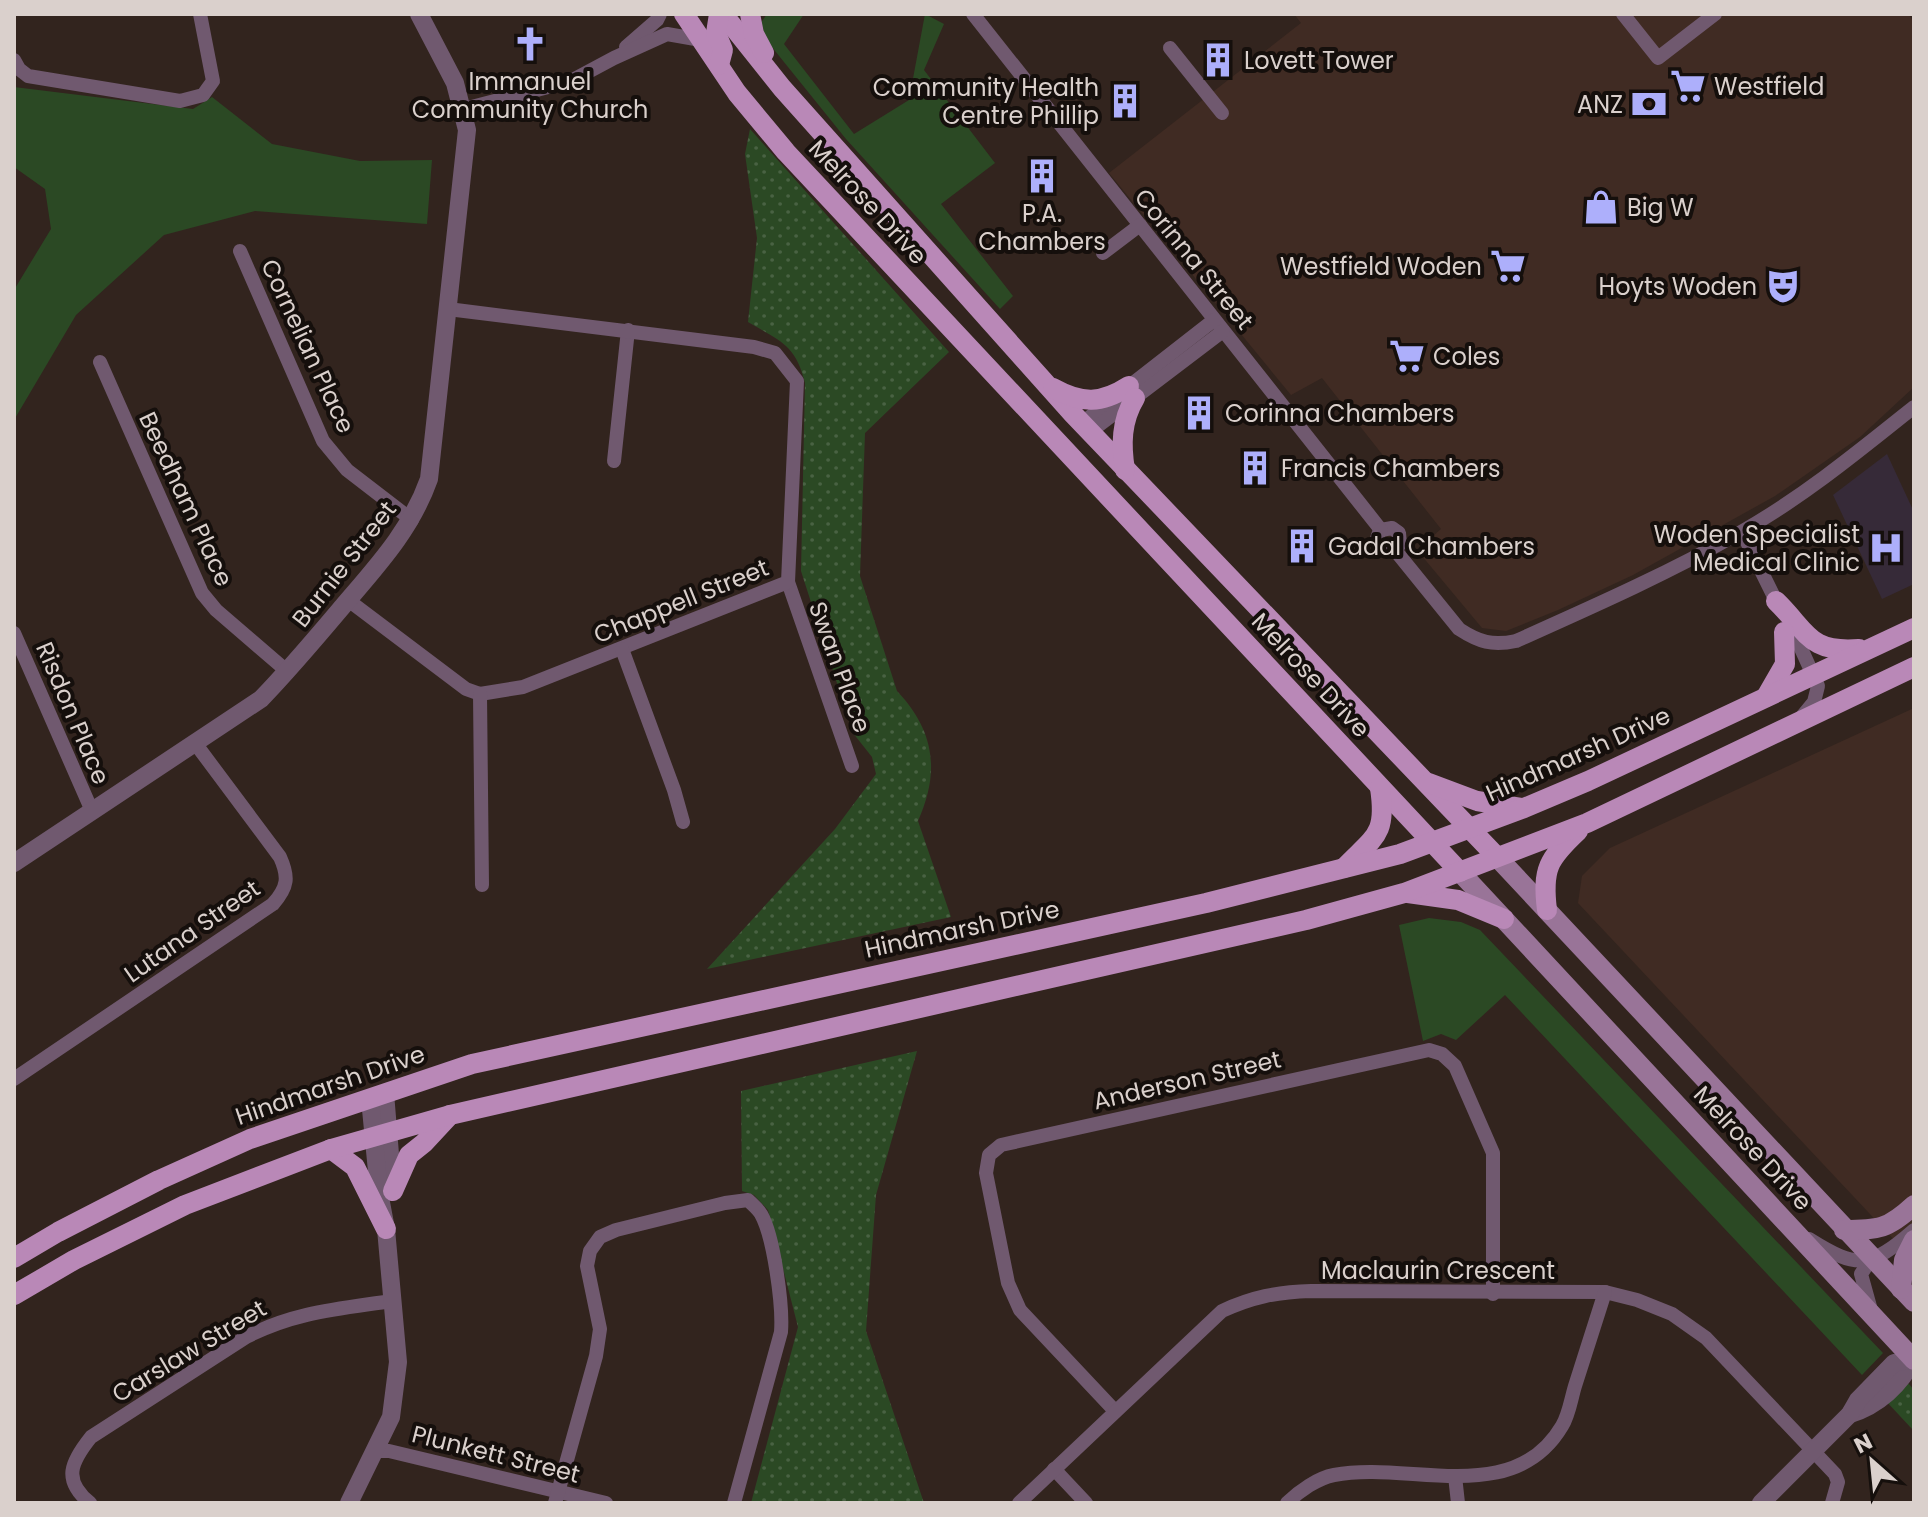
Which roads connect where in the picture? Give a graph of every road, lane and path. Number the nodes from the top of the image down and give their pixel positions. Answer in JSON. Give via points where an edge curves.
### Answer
{"nodes":[{"id":1,"x":200,"y":14,"type":"edge"},
{"id":2,"x":419,"y":14,"type":"edge"},
{"id":3,"x":660,"y":14,"type":"edge"},
{"id":4,"x":684,"y":14,"type":"edge"},
{"id":5,"x":721,"y":14,"type":"edge"},
{"id":6,"x":750,"y":14,"type":"edge"},
{"id":7,"x":973,"y":14,"type":"edge"},
{"id":8,"x":1623,"y":14,"type":"edge"},
{"id":9,"x":1715,"y":14,"type":"edge"},
{"id":10,"x":701,"y":40,"type":"junction"},
{"id":11,"x":1170,"y":48,"type":"dead end"},
{"id":12,"x":614,"y":58,"type":"junction"},
{"id":13,"x":14,"y":60,"type":"edge"},
{"id":14,"x":719,"y":65,"type":"junction"},
{"id":15,"x":782,"y":88,"type":"junction"},
{"id":16,"x":464,"y":109,"type":"junction"},
{"id":17,"x":1222,"y":113,"type":"dead end"},
{"id":18,"x":1140,"y":225,"type":"junction"},
{"id":19,"x":240,"y":251,"type":"dead end"},
{"id":20,"x":1103,"y":253,"type":"dead end"},
{"id":21,"x":448,"y":309,"type":"junction"},
{"id":22,"x":1219,"y":325,"type":"junction"},
{"id":23,"x":628,"y":330,"type":"junction"},
{"id":24,"x":100,"y":362,"type":"dead end"},
{"id":25,"x":1046,"y":384,"type":"junction"},
{"id":26,"x":1132,"y":392,"type":"junction"},
{"id":27,"x":1914,"y":407,"type":"edge"},
{"id":28,"x":1086,"y":428,"type":"junction"},
{"id":29,"x":1064,"y":446,"type":"junction"},
{"id":30,"x":614,"y":461,"type":"dead end"},
{"id":31,"x":1131,"y":477,"type":"junction"},
{"id":32,"x":1171,"y":519,"type":"junction"},
{"id":33,"x":412,"y":520,"type":"junction"},
{"id":34,"x":1138,"y":526,"type":"junction"},
{"id":35,"x":1742,"y":532,"type":"junction"},
{"id":36,"x":788,"y":582,"type":"junction"},
{"id":37,"x":348,"y":600,"type":"junction"},
{"id":38,"x":1776,"y":601,"type":"junction"},
{"id":39,"x":1914,"y":628,"type":"edge"},
{"id":40,"x":1784,"y":632,"type":"junction"},
{"id":41,"x":14,"y":633,"type":"edge"},
{"id":42,"x":1871,"y":648,"type":"junction"},
{"id":43,"x":622,"y":649,"type":"junction"},
{"id":44,"x":1914,"y":667,"type":"edge"},
{"id":45,"x":288,"y":672,"type":"junction"},
{"id":46,"x":1812,"y":682,"type":"junction"},
{"id":47,"x":480,"y":694,"type":"junction"},
{"id":48,"x":1766,"y":697,"type":"junction"},
{"id":49,"x":1841,"y":701,"type":"junction"},
{"id":50,"x":1797,"y":722,"type":"junction"},
{"id":51,"x":195,"y":743,"type":"junction"},
{"id":52,"x":852,"y":766,"type":"dead end"},
{"id":53,"x":1425,"y":782,"type":"junction"},
{"id":54,"x":1380,"y":788,"type":"junction"},
{"id":55,"x":1524,"y":808,"type":"junction"},
{"id":56,"x":92,"y":811,"type":"junction"},
{"id":57,"x":683,"y":822,"type":"dead end"},
{"id":58,"x":1587,"y":823,"type":"junction"},
{"id":59,"x":1469,"y":828,"type":"junction"},
{"id":60,"x":1431,"y":842,"type":"junction"},
{"id":61,"x":1497,"y":857,"type":"junction"},
{"id":62,"x":14,"y":863,"type":"edge"},
{"id":63,"x":1341,"y":870,"type":"junction"},
{"id":64,"x":1460,"y":872,"type":"junction"},
{"id":65,"x":482,"y":885,"type":"dead end"},
{"id":66,"x":1404,"y":893,"type":"junction"},
{"id":67,"x":1547,"y":910,"type":"junction"},
{"id":68,"x":1504,"y":919,"type":"junction"},
{"id":69,"x":14,"y":1079,"type":"edge"},
{"id":70,"x":377,"y":1096,"type":"junction"},
{"id":71,"x":450,"y":1115,"type":"junction"},
{"id":72,"x":381,"y":1135,"type":"junction"},
{"id":73,"x":331,"y":1149,"type":"junction"},
{"id":74,"x":393,"y":1191,"type":"junction"},
{"id":75,"x":1914,"y":1205,"type":"edge"},
{"id":76,"x":1914,"y":1216,"type":"edge"},
{"id":77,"x":386,"y":1229,"type":"junction"},
{"id":78,"x":1844,"y":1230,"type":"junction"},
{"id":79,"x":1914,"y":1230,"type":"edge"},
{"id":80,"x":1795,"y":1231,"type":"junction"},
{"id":81,"x":1914,"y":1240,"type":"edge"},
{"id":82,"x":14,"y":1258,"type":"edge"},
{"id":83,"x":1871,"y":1259,"type":"junction"},
{"id":84,"x":1605,"y":1292,"type":"junction"},
{"id":85,"x":1493,"y":1294,"type":"junction"},
{"id":86,"x":14,"y":1295,"type":"edge"},
{"id":87,"x":1908,"y":1295,"type":"edge"},
{"id":88,"x":391,"y":1301,"type":"junction"},
{"id":89,"x":1874,"y":1318,"type":"junction"},
{"id":90,"x":1914,"y":1359,"type":"edge"},
{"id":91,"x":1115,"y":1411,"type":"junction"},
{"id":92,"x":376,"y":1451,"type":"junction"},
{"id":93,"x":1814,"y":1453,"type":"junction"},
{"id":94,"x":1054,"y":1469,"type":"junction"},
{"id":95,"x":1455,"y":1476,"type":"junction"},
{"id":96,"x":556,"y":1498,"type":"edge"},
{"id":97,"x":90,"y":1503,"type":"edge"},
{"id":98,"x":349,"y":1503,"type":"edge"},
{"id":99,"x":606,"y":1503,"type":"edge"},
{"id":100,"x":734,"y":1503,"type":"edge"},
{"id":101,"x":1019,"y":1503,"type":"edge"},
{"id":102,"x":1086,"y":1503,"type":"edge"},
{"id":103,"x":1287,"y":1503,"type":"edge"},
{"id":104,"x":1458,"y":1503,"type":"edge"},
{"id":105,"x":1761,"y":1503,"type":"edge"},
{"id":106,"x":1832,"y":1503,"type":"edge"}],
"edges":[{"from":1,"to":13,"type":"street","via":[[213,81],[203,95],[180,101],[28,76]]},
{"from":2,"to":16,"type":"street","name":"Burnie Street"},
{"from":3,"to":12,"type":"street"},
{"from":4,"to":10,"type":"main road","name":"Melrose Drive"},
{"from":5,"to":14,"type":"main road","via":[[716,33],[723,50]]},
{"from":5,"to":15,"type":"main road","name":"Melrose Drive"},
{"from":6,"to":15,"type":"main road","via":[[754,34]]},
{"from":7,"to":18,"type":"street","name":"Corinna Street"},
{"from":8,"to":9,"type":"street","via":[[1658,58]]},
{"from":10,"to":12,"type":"street","via":[[667,34]]},
{"from":10,"to":14,"type":"main road","name":"Melrose Drive"},
{"from":11,"to":17,"type":"street"},
{"from":12,"to":16,"type":"street","via":[[571,81]]},
{"from":14,"to":29,"type":"main road","name":"Melrose Drive","via":[[763,126]]},
{"from":15,"to":25,"type":"main road","name":"Melrose Drive"},
{"from":16,"to":21,"type":"street","name":"Burnie Street","via":[[467,130]]},
{"from":18,"to":20,"type":"street"},
{"from":18,"to":22,"type":"street","name":"Corinna Street"},
{"from":19,"to":33,"type":"street","name":"Cornelian Place","via":[[323,441],[347,470]]},
{"from":21,"to":23,"type":"street","name":"Chappell Street"},
{"from":21,"to":33,"type":"street","name":"Burnie Street","via":[[429,479]]},
{"from":22,"to":26,"type":"street"},
{"from":22,"to":35,"type":"street","name":"Corinna Street","via":[[1381,530],[1399,533],[1395,550],[1459,629],[1482,642],[1516,641]]},
{"from":23,"to":30,"type":"street"},
{"from":23,"to":36,"type":"street","name":"Chappell Street","via":[[775,353],[797,381]]},
{"from":24,"to":45,"type":"street","name":"Beedham Place","via":[[202,593]]},
{"from":25,"to":26,"type":"main road","via":[[1070,397],[1096,401]]},
{"from":25,"to":28,"type":"main road","name":"Melrose Drive"},
{"from":26,"to":28,"type":"street"},
{"from":26,"to":31,"type":"main road","via":[[1122,449]]},
{"from":27,"to":35,"type":"street","name":"Corinna Street"},
{"from":28,"to":29,"type":"main road"},
{"from":28,"to":31,"type":"main road","name":"Melrose Drive"},
{"from":29,"to":34,"type":"main road","name":"Melrose Drive"},
{"from":31,"to":32,"type":"main road","name":"Melrose Drive"},
{"from":31,"to":34,"type":"main road","via":[[1143,494]]},
{"from":32,"to":34,"type":"main road"},
{"from":32,"to":53,"type":"main road","name":"Melrose Drive"},
{"from":33,"to":37,"type":"street","name":"Burnie Street"},
{"from":34,"to":54,"type":"main road","name":"Melrose Drive"},
{"from":35,"to":38,"type":"street"},
{"from":36,"to":43,"type":"street","name":"Chappell Street"},
{"from":36,"to":52,"type":"street","name":"Swan Place"},
{"from":37,"to":45,"type":"street","name":"Burnie Street"},
{"from":37,"to":47,"type":"street","via":[[453,681]]},
{"from":38,"to":40,"type":"street"},
{"from":38,"to":42,"type":"main road","via":[[1816,644],[1832,650]]},
{"from":38,"to":46,"type":"street"},
{"from":39,"to":42,"type":"main road","name":"Hindmarsh Drive"},
{"from":40,"to":46,"type":"street"},
{"from":40,"to":48,"type":"main road","via":[[1785,664]]},
{"from":41,"to":56,"type":"street","name":"Risdon Place"},
{"from":42,"to":46,"type":"main road","name":"Hindmarsh Drive"},
{"from":43,"to":47,"type":"street","name":"Chappell Street","via":[[523,687]]},
{"from":43,"to":57,"type":"street"},
{"from":44,"to":49,"type":"main road"},
{"from":45,"to":51,"type":"street","name":"Burnie Street","via":[[261,699]]},
{"from":46,"to":48,"type":"main road","name":"Hindmarsh Drive"},
{"from":46,"to":49,"type":"street","via":[[1825,699]]},
{"from":46,"to":50,"type":"street","via":[[1807,712]]},
{"from":47,"to":65,"type":"street"},
{"from":48,"to":55,"type":"main road","name":"Hindmarsh Drive"},
{"from":49,"to":50,"type":"main road"},
{"from":50,"to":58,"type":"main road"},
{"from":51,"to":56,"type":"street","name":"Burnie Street"},
{"from":51,"to":69,"type":"street","name":"Lutana Street","via":[[280,857],[288,875],[284,891],[273,904]]},
{"from":53,"to":55,"type":"main road","via":[[1477,801]]},
{"from":53,"to":59,"type":"main road","name":"Melrose Drive"},
{"from":54,"to":60,"type":"main road","name":"Melrose Drive"},
{"from":54,"to":63,"type":"main road","via":[[1379,830]]},
{"from":55,"to":59,"type":"main road","name":"Hindmarsh Drive"},
{"from":56,"to":62,"type":"street","name":"Burnie Street"},
{"from":58,"to":61,"type":"main road"},
{"from":58,"to":67,"type":"main road","via":[[1555,852],[1547,869]]},
{"from":59,"to":60,"type":"main road","name":"Hindmarsh Drive"},
{"from":59,"to":61,"type":"main road","name":"Melrose Drive"},
{"from":60,"to":63,"type":"main road","name":"Hindmarsh Drive"},
{"from":60,"to":64,"type":"main road","name":"Melrose Drive"},
{"from":61,"to":64,"type":"main road"},
{"from":61,"to":67,"type":"main road","name":"Melrose Drive"},
{"from":63,"to":70,"type":"main road","name":"Hindmarsh Drive","via":[[472,1064]]},
{"from":64,"to":66,"type":"main road"},
{"from":64,"to":68,"type":"main road","name":"Melrose Drive"},
{"from":66,"to":68,"type":"main road","via":[[1458,900]]},
{"from":66,"to":71,"type":"main road","via":[[1306,920]]},
{"from":67,"to":78,"type":"main road","name":"Melrose Drive"},
{"from":68,"to":80,"type":"main road","name":"Melrose Drive"},
{"from":70,"to":72,"type":"street"},
{"from":70,"to":82,"type":"main road","name":"Hindmarsh Drive","via":[[237,1145]]},
{"from":71,"to":72,"type":"main road"},
{"from":71,"to":74,"type":"main road","via":[[409,1155]]},
{"from":72,"to":73,"type":"main road"},
{"from":72,"to":74,"type":"street"},
{"from":72,"to":77,"type":"street","via":[[379,1192]]},
{"from":73,"to":77,"type":"main road","via":[[355,1167]]},
{"from":73,"to":86,"type":"main road","via":[[185,1205]]},
{"from":74,"to":77,"type":"street"},
{"from":75,"to":78,"type":"main road","via":[[1876,1230]]},
{"from":76,"to":83,"type":"street"},
{"from":77,"to":88,"type":"street"},
{"from":78,"to":83,"type":"main road","name":"Melrose Drive"},
{"from":79,"to":83,"type":"street"},
{"from":80,"to":83,"type":"street","via":[[1841,1259]]},
{"from":80,"to":89,"type":"main road","name":"Melrose Drive"},
{"from":81,"to":87,"type":"main road","via":[[1904,1260]]},
{"from":83,"to":87,"type":"main road","name":"Melrose Drive"},
{"from":83,"to":89,"type":"street","via":[[1861,1274]]},
{"from":84,"to":85,"type":"street","name":"Maclaurin Crescent"},
{"from":84,"to":93,"type":"street","name":"Maclaurin Crescent","via":[[1686,1322]]},
{"from":84,"to":95,"type":"street","via":[[1563,1425],[1545,1448],[1523,1465]]},
{"from":85,"to":91,"type":"street","name":"Maclaurin Crescent","via":[[1311,1291],[1249,1299],[1222,1311]]},
{"from":85,"to":91,"type":"street","name":"Anderson Street","via":[[1493,1153],[1455,1066],[1429,1050],[1001,1145],[989,1155],[986,1173],[1008,1283],[1020,1310]]},
{"from":88,"to":92,"type":"street","via":[[398,1362],[391,1417]]},
{"from":88,"to":97,"type":"street","name":"Carslaw Street","via":[[271,1324],[91,1437],[72,1469],[75,1489]]},
{"from":89,"to":90,"type":"main road","name":"Melrose Drive"},
{"from":90,"to":93,"type":"street","via":[[1905,1376],[1865,1410],[1850,1414]]},
{"from":91,"to":94,"type":"street","name":"Maclaurin Crescent"},
{"from":92,"to":96,"type":"street","name":"Plunkett Street"},
{"from":92,"to":98,"type":"street"},
{"from":93,"to":105,"type":"street"},
{"from":93,"to":106,"type":"street","name":"Maclaurin Crescent","via":[[1838,1482]]},
{"from":94,"to":101,"type":"street","name":"Maclaurin Crescent"},
{"from":94,"to":102,"type":"street"},
{"from":95,"to":103,"type":"street","via":[[1331,1475]]},
{"from":95,"to":104,"type":"street"},
{"from":96,"to":99,"type":"street","name":"Plunkett Street"},
{"from":96,"to":100,"type":"street","via":[[600,1329],[587,1266],[590,1251],[600,1237],[616,1230],[748,1200],[766,1227],[782,1311],[781,1332]]}]}
